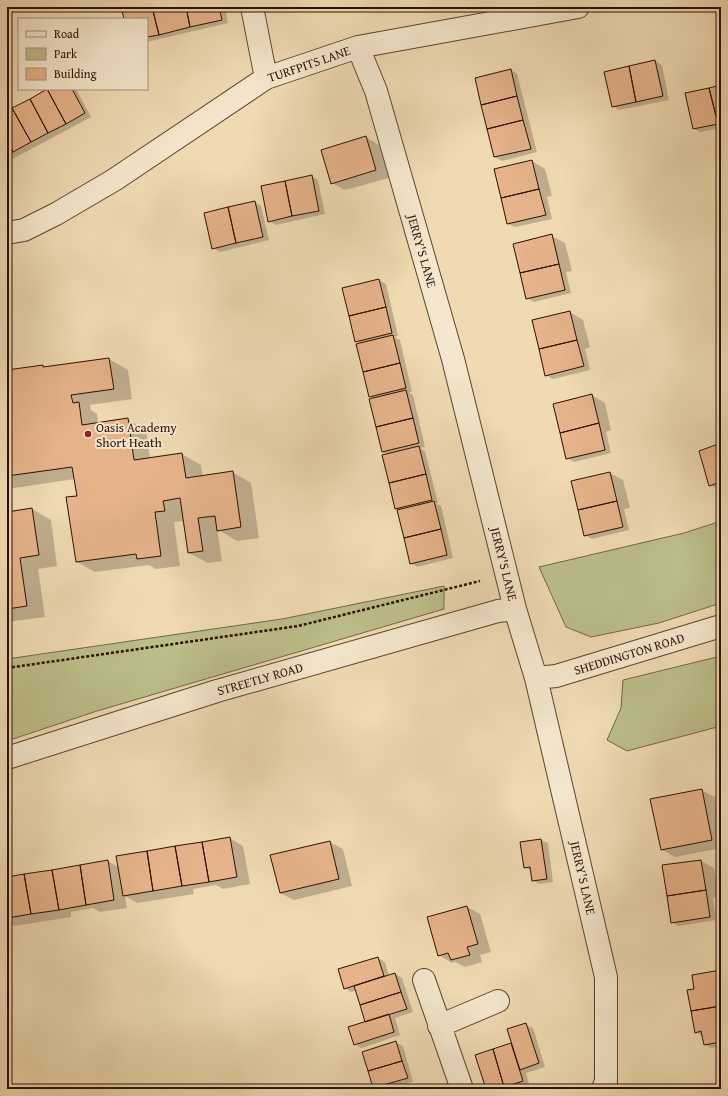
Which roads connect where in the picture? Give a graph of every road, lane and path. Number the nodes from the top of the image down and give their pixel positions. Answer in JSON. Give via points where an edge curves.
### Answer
{"nodes":[{"id":1,"x":252,"y":7,"type":"edge"},
{"id":2,"x":578,"y":7,"type":"edge"},
{"id":3,"x":358,"y":47,"type":"junction"},
{"id":4,"x":266,"y":78,"type":"junction"},
{"id":5,"x":7,"y":233,"type":"edge"},
{"id":6,"x":506,"y":574,"type":"junction"},
{"id":7,"x":515,"y":609,"type":"junction"},
{"id":8,"x":721,"y":626,"type":"edge"},
{"id":9,"x":7,"y":668,"type":"edge"},
{"id":10,"x":536,"y":678,"type":"junction"},
{"id":11,"x":7,"y":758,"type":"edge"},
{"id":12,"x":424,"y":980,"type":"dead end"},
{"id":13,"x":498,"y":1001,"type":"dead end"},
{"id":14,"x":439,"y":1026,"type":"junction"},
{"id":15,"x":462,"y":1089,"type":"edge"},
{"id":16,"x":603,"y":1089,"type":"edge"}],
"edges":[{"from":1,"to":4,"type":"street"},
{"from":2,"to":3,"type":"street","name":"TURFPITS LANE"},
{"from":3,"to":4,"type":"street","name":"TURFPITS LANE"},
{"from":3,"to":6,"type":"street","name":"JERRY'S LANE","via":[[376,91],[453,359]]},
{"from":4,"to":5,"type":"street","name":"TURFPITS LANE","via":[[114,180],[24,230]]},
{"from":6,"to":7,"type":"street","name":"JERRY'S LANE"},
{"from":6,"to":9,"type":"path","via":[[298,626]]},
{"from":7,"to":10,"type":"street","name":"JERRY'S LANE"},
{"from":7,"to":11,"type":"street","name":"STREETLY ROAD","via":[[498,611],[217,691]]},
{"from":8,"to":10,"type":"street","name":"SHEDDINGTON ROAD","via":[[556,676]]},
{"from":10,"to":16,"type":"street","name":"JERRY'S LANE","via":[[606,977],[606,1081]]},
{"from":12,"to":14,"type":"street"},
{"from":13,"to":14,"type":"street"},
{"from":14,"to":15,"type":"street"}]}
